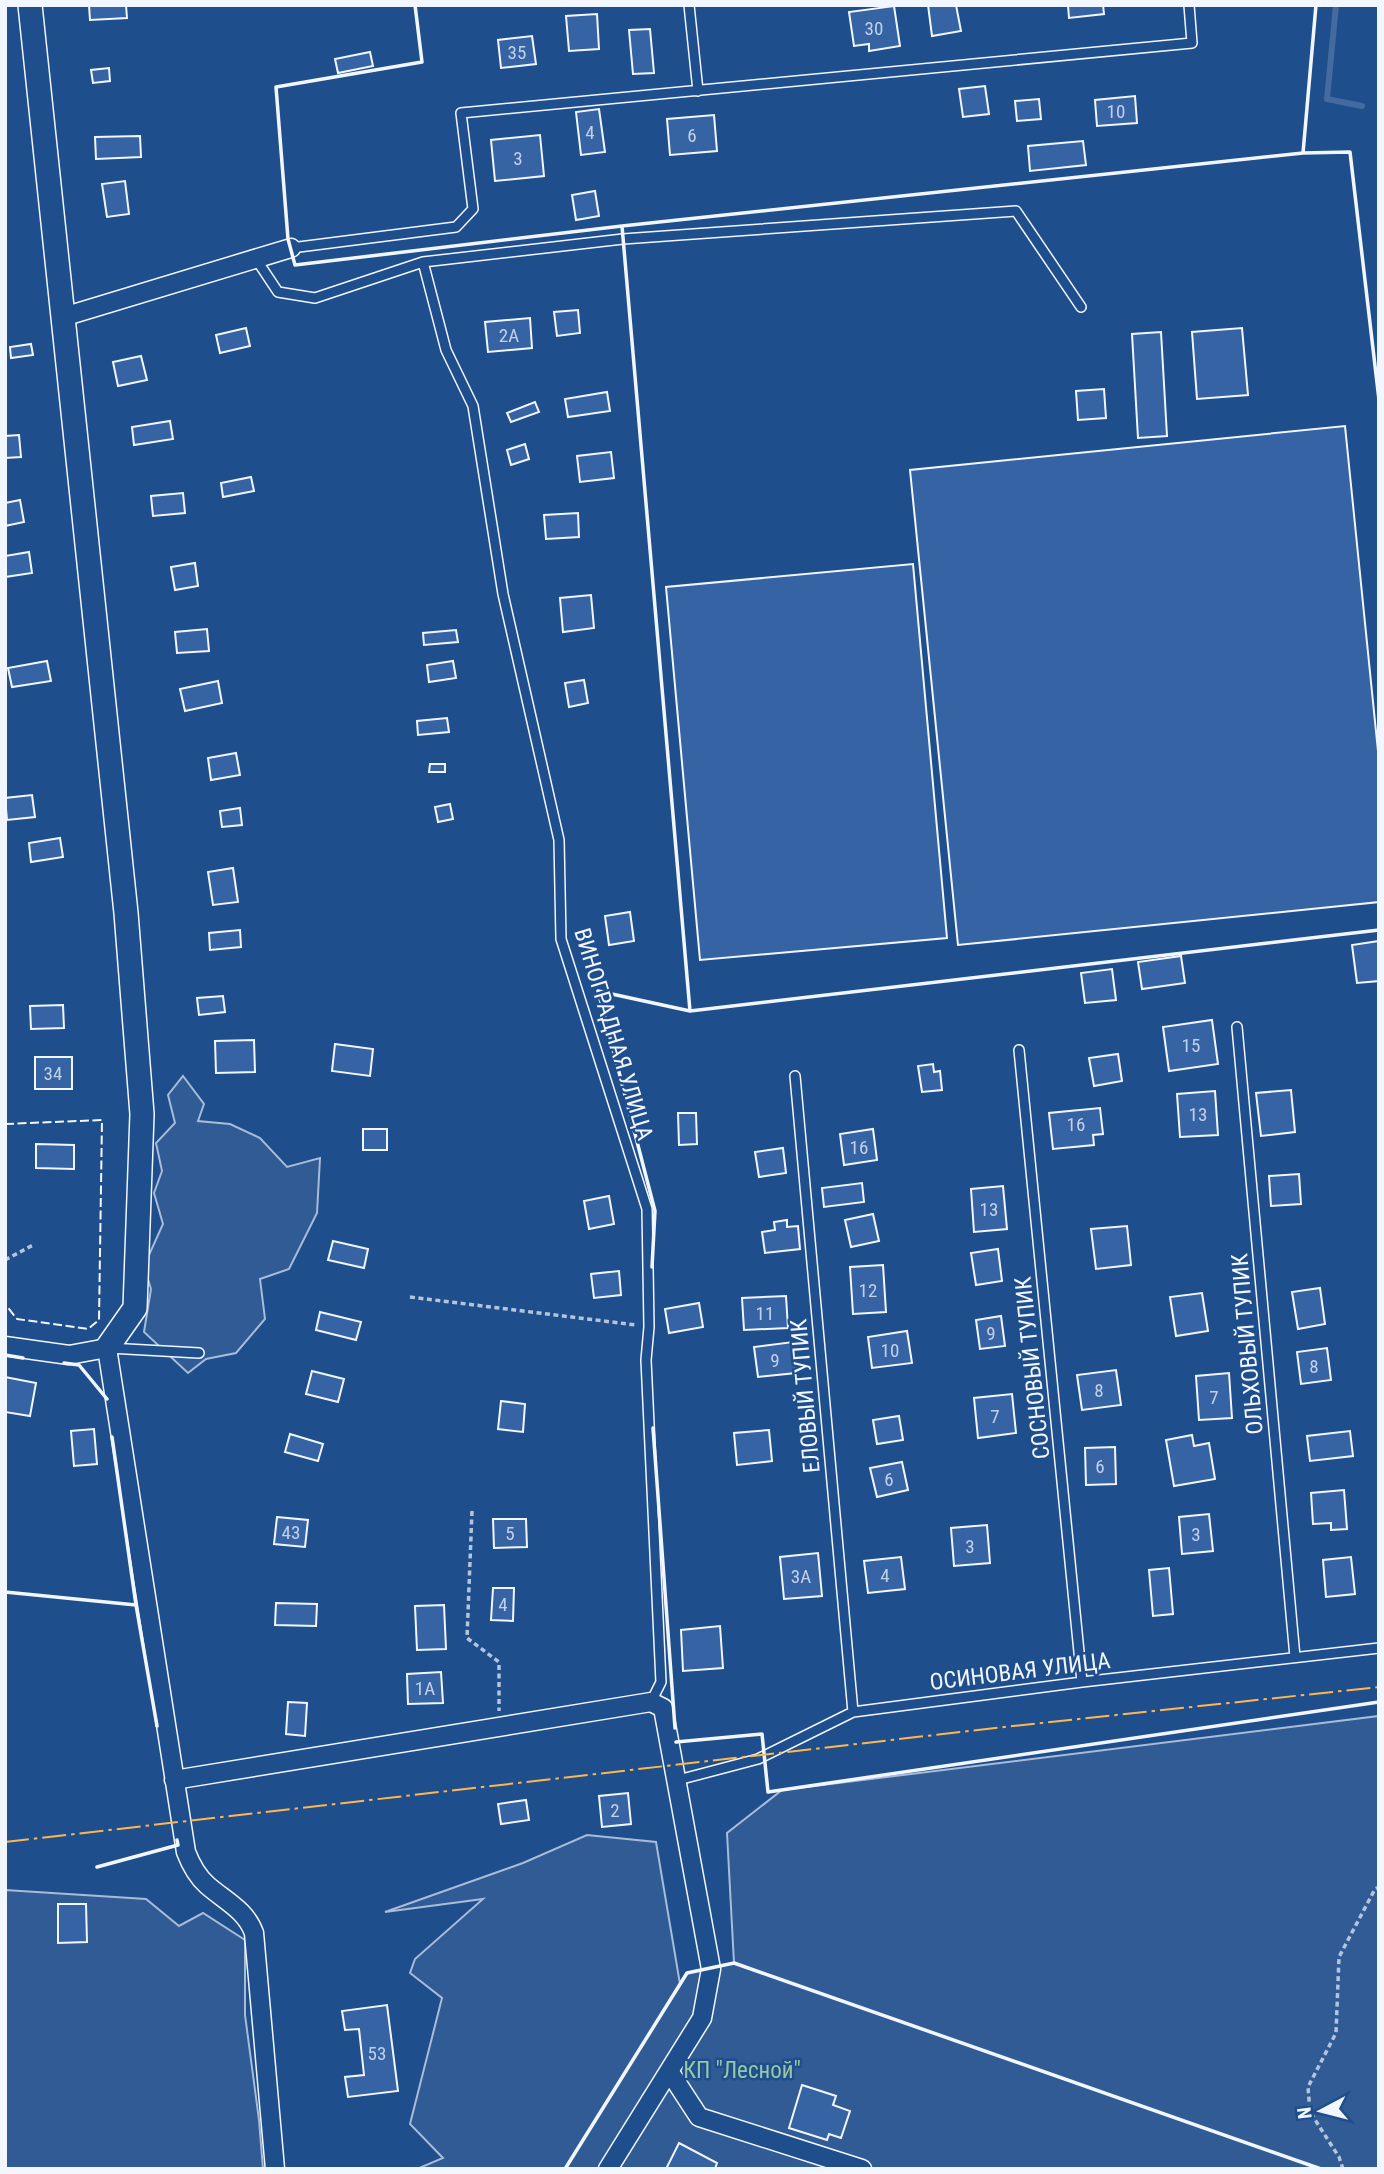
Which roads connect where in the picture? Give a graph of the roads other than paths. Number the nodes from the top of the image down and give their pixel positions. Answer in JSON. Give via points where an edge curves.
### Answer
{"nodes":[{"id":1,"x":30,"y":5,"type":"edge"},
{"id":2,"x":689,"y":5,"type":"edge"},
{"id":3,"x":1189,"y":5,"type":"edge"},
{"id":4,"x":698,"y":91,"type":"junction"},
{"id":5,"x":291,"y":248,"type":"joint"},
{"id":6,"x":256,"y":259,"type":"junction"},
{"id":7,"x":423,"y":262,"type":"junction"},
{"id":8,"x":1081,"y":307,"type":"dead end"},
{"id":9,"x":64,"y":317,"type":"junction"},
{"id":10,"x":1237,"y":1027,"type":"dead end"},
{"id":11,"x":1019,"y":1049,"type":"dead end"},
{"id":12,"x":795,"y":1076,"type":"dead end"},
{"id":13,"x":5,"y":1346,"type":"edge"},
{"id":14,"x":107,"y":1348,"type":"junction"},
{"id":15,"x":199,"y":1353,"type":"dead end"},
{"id":16,"x":1379,"y":1648,"type":"edge"},
{"id":17,"x":1295,"y":1657,"type":"junction"},
{"id":18,"x":1082,"y":1682,"type":"junction"},
{"id":19,"x":651,"y":1702,"type":"junction"},
{"id":20,"x":853,"y":1712,"type":"junction"},
{"id":21,"x":174,"y":1780,"type":"junction"},
{"id":22,"x":678,"y":1780,"type":"junction"},
{"id":23,"x":669,"y":2071,"type":"junction"},
{"id":24,"x":616,"y":2164,"type":"edge"},
{"id":25,"x":275,"y":2169,"type":"edge"},
{"id":26,"x":862,"y":2169,"type":"edge"}],
"edges":[{"from":1,"to":9,"type":"street"},
{"from":2,"to":4,"type":"lane"},
{"from":3,"to":4,"type":"lane","via":[[1192,43]]},
{"from":4,"to":5,"type":"lane","via":[[460,113],[473,209],[456,227]]},
{"from":5,"to":6,"type":"street"},
{"from":6,"to":7,"type":"lane","via":[[278,292],[315,298]]},
{"from":6,"to":9,"type":"street"},
{"from":7,"to":8,"type":"lane","via":[[623,239],[1016,211]]},
{"from":7,"to":19,"type":"lane","name":"ВИНОГРАДНАЯ УЛИЦА","via":[[446,350],[473,406],[503,594],[559,840],[561,939],[648,1209],[646,1360],[662,1682]]},
{"from":9,"to":14,"type":"street","via":[[126,913],[142,1114],[135,1308]]},
{"from":10,"to":17,"type":"lane","name":"ОЛЬХОВЫЙ ТУПИК"},
{"from":11,"to":18,"type":"lane","name":"СОСНОВЫЙ ТУПИК"},
{"from":12,"to":20,"type":"lane","name":"ЕЛОВЫЙ ТУПИК"},
{"from":13,"to":14,"type":"street","via":[[69,1355]]},
{"from":14,"to":15,"type":"lane"},
{"from":14,"to":21,"type":"street"},
{"from":16,"to":17,"type":"lane","name":"ОСИНОВАЯ УЛИЦА"},
{"from":17,"to":18,"type":"lane","name":"ОСИНОВАЯ УЛИЦА"},
{"from":18,"to":20,"type":"lane","name":"ОСИНОВАЯ УЛИЦА"},
{"from":19,"to":21,"type":"street"},
{"from":19,"to":22,"type":"street","via":[[663,1708]]},
{"from":20,"to":22,"type":"lane","name":"ОСИНОВАЯ УЛИЦА","via":[[758,1759]]},
{"from":21,"to":25,"type":"street","via":[[193,1869],[249,1920],[254,1933]]},
{"from":22,"to":23,"type":"street","via":[[711,1969],[702,2018]]},
{"from":23,"to":24,"type":"street"},
{"from":23,"to":26,"type":"street","via":[[699,2118]]}]}
